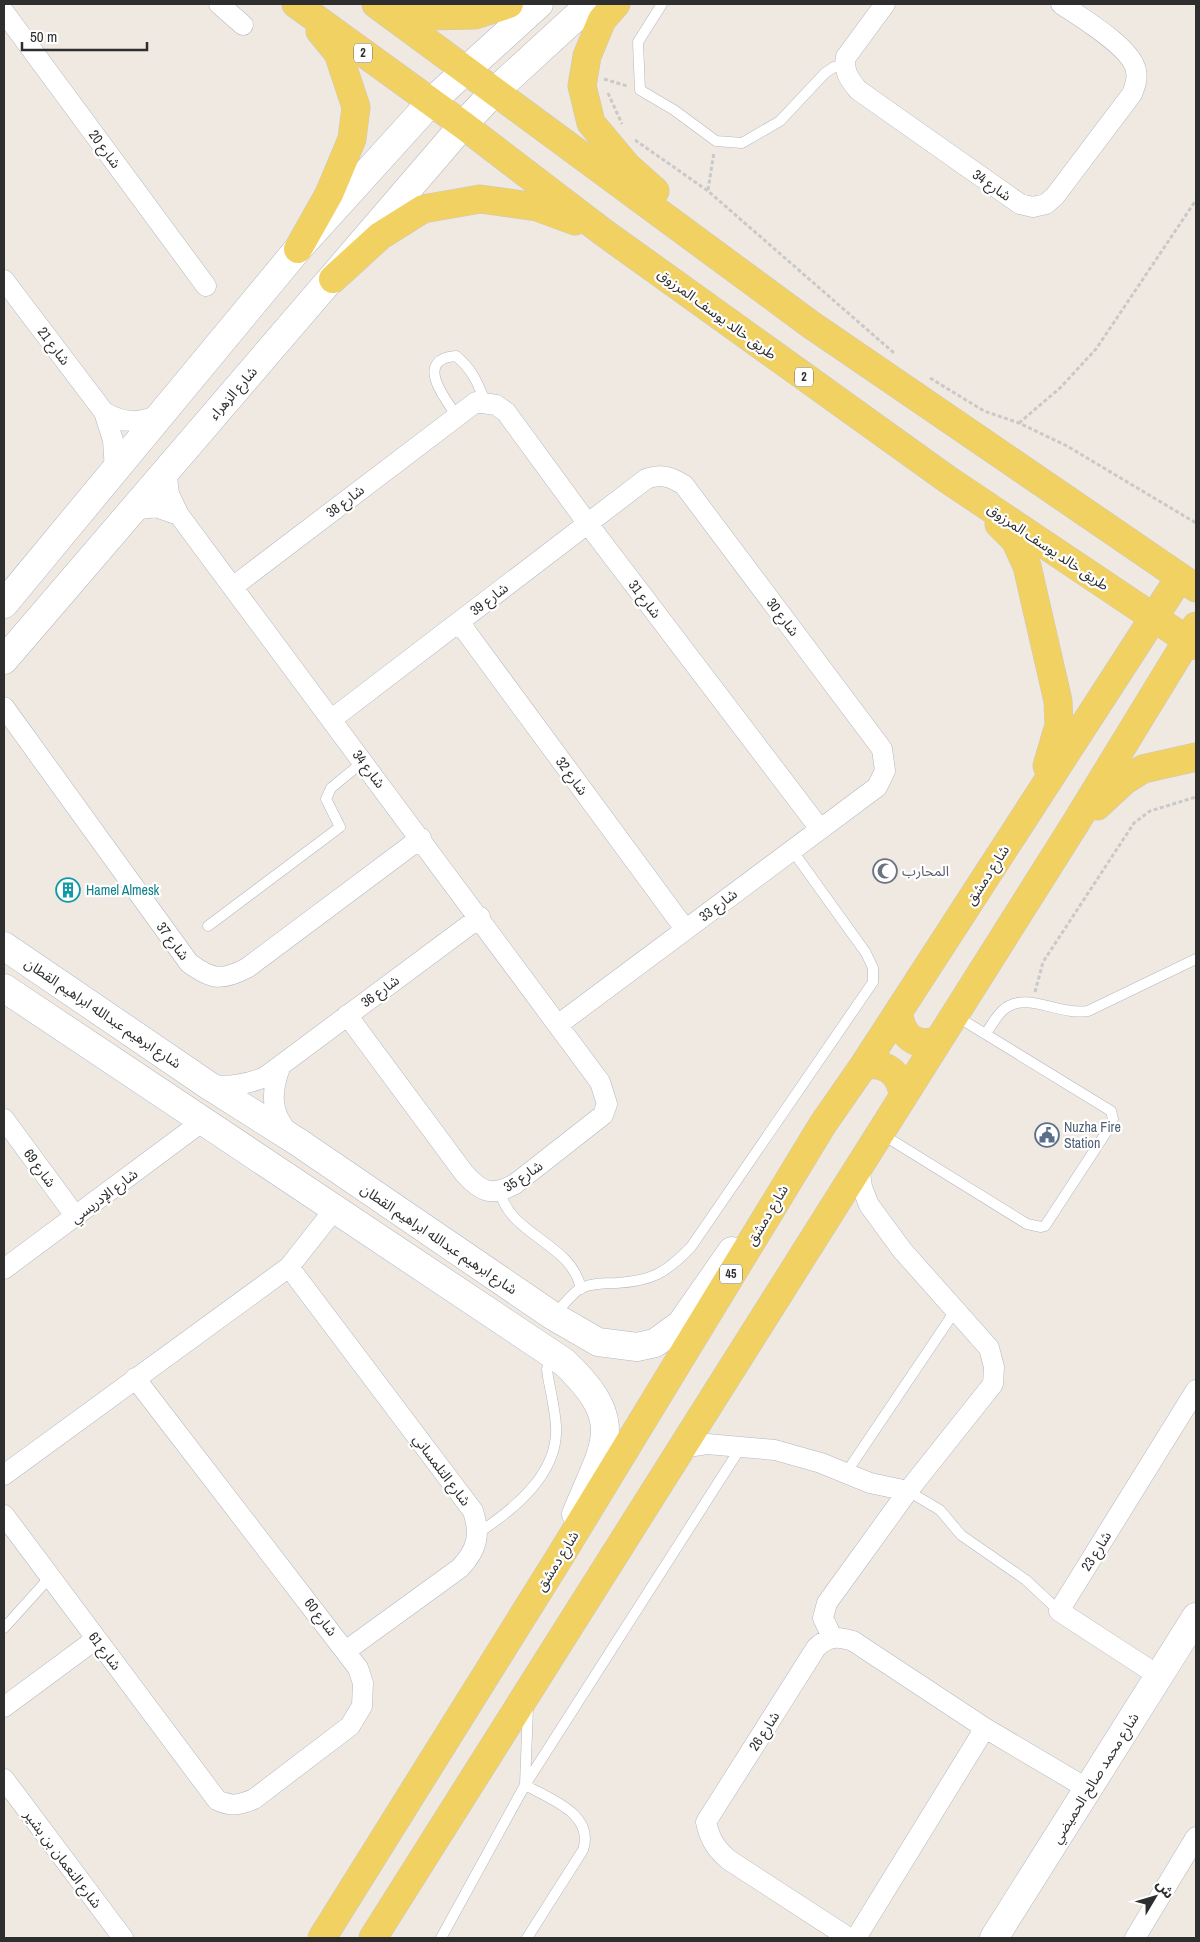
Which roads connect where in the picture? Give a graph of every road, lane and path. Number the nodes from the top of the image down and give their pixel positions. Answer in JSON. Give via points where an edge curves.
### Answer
{"nodes":[{"id":1,"x":219,"y":4,"type":"edge"},
{"id":2,"x":376,"y":4,"type":"edge"},
{"id":3,"x":396,"y":4,"type":"edge"},
{"id":4,"x":509,"y":4,"type":"edge"},
{"id":5,"x":540,"y":4,"type":"edge"},
{"id":6,"x":590,"y":4,"type":"edge"},
{"id":7,"x":616,"y":4,"type":"edge"},
{"id":8,"x":662,"y":4,"type":"edge"},
{"id":9,"x":885,"y":4,"type":"edge"},
{"id":10,"x":1061,"y":4,"type":"edge"},
{"id":11,"x":299,"y":6,"type":"edge"},
{"id":12,"x":4,"y":12,"type":"edge"},
{"id":13,"x":243,"y":25,"type":"dead end"},
{"id":14,"x":844,"y":67,"type":"junction"},
{"id":15,"x":464,"y":70,"type":"junction"},
{"id":16,"x":640,"y":90,"type":"junction"},
{"id":17,"x":494,"y":92,"type":"junction"},
{"id":18,"x":431,"y":102,"type":"junction"},
{"id":19,"x":463,"y":125,"type":"junction"},
{"id":20,"x":623,"y":126,"type":"dead end"},
{"id":21,"x":634,"y":140,"type":"dead end"},
{"id":22,"x":716,"y":141,"type":"junction"},
{"id":23,"x":708,"y":191,"type":"junction"},
{"id":24,"x":1196,"y":200,"type":"edge"},
{"id":25,"x":603,"y":232,"type":"junction"},
{"id":26,"x":298,"y":249,"type":"junction"},
{"id":27,"x":333,"y":279,"type":"junction"},
{"id":28,"x":4,"y":280,"type":"edge"},
{"id":29,"x":206,"y":286,"type":"dead end"},
{"id":30,"x":810,"y":324,"type":"junction"},
{"id":31,"x":901,"y":359,"type":"dead end"},
{"id":32,"x":926,"y":375,"type":"dead end"},
{"id":33,"x":485,"y":402,"type":"junction"},
{"id":34,"x":104,"y":412,"type":"junction"},
{"id":35,"x":162,"y":413,"type":"junction"},
{"id":36,"x":456,"y":416,"type":"junction"},
{"id":37,"x":1019,"y":423,"type":"junction"},
{"id":38,"x":115,"y":470,"type":"junction"},
{"id":39,"x":166,"y":470,"type":"junction"},
{"id":40,"x":646,"y":479,"type":"joint"},
{"id":41,"x":947,"y":479,"type":"junction"},
{"id":42,"x":131,"y":510,"type":"junction"},
{"id":43,"x":180,"y":515,"type":"junction"},
{"id":44,"x":1196,"y":523,"type":"edge"},
{"id":45,"x":588,"y":524,"type":"junction"},
{"id":46,"x":39,"y":561,"type":"junction"},
{"id":47,"x":1188,"y":583,"type":"edge"},
{"id":48,"x":68,"y":584,"type":"junction"},
{"id":49,"x":234,"y":586,"type":"junction"},
{"id":50,"x":5,"y":603,"type":"edge"},
{"id":51,"x":1154,"y":618,"type":"junction"},
{"id":52,"x":459,"y":622,"type":"junction"},
{"id":53,"x":36,"y":623,"type":"junction"},
{"id":54,"x":1193,"y":637,"type":"edge"},
{"id":55,"x":4,"y":660,"type":"edge"},
{"id":56,"x":6,"y":712,"type":"edge"},
{"id":57,"x":332,"y":719,"type":"junction"},
{"id":58,"x":1196,"y":757,"type":"edge"},
{"id":59,"x":364,"y":761,"type":"junction"},
{"id":60,"x":877,"y":787,"type":"joint"},
{"id":61,"x":1196,"y":797,"type":"edge"},
{"id":62,"x":1036,"y":799,"type":"junction"},
{"id":63,"x":1075,"y":824,"type":"junction"},
{"id":64,"x":820,"y":829,"type":"junction"},
{"id":65,"x":421,"y":838,"type":"junction"},
{"id":66,"x":792,"y":850,"type":"junction"},
{"id":67,"x":480,"y":917,"type":"junction"},
{"id":68,"x":208,"y":926,"type":"dead end"},
{"id":69,"x":685,"y":930,"type":"junction"},
{"id":70,"x":4,"y":946,"type":"edge"},
{"id":71,"x":1196,"y":959,"type":"edge"},
{"id":72,"x":54,"y":980,"type":"junction"},
{"id":73,"x":4,"y":988,"type":"edge"},
{"id":74,"x":1033,"y":1002,"type":"junction"},
{"id":75,"x":96,"y":1008,"type":"junction"},
{"id":76,"x":36,"y":1010,"type":"junction"},
{"id":77,"x":899,"y":1012,"type":"junction"},
{"id":78,"x":347,"y":1015,"type":"junction"},
{"id":79,"x":953,"y":1015,"type":"junction"},
{"id":80,"x":558,"y":1024,"type":"junction"},
{"id":81,"x":986,"y":1033,"type":"junction"},
{"id":82,"x":81,"y":1040,"type":"junction"},
{"id":83,"x":938,"y":1040,"type":"junction"},
{"id":84,"x":281,"y":1065,"type":"junction"},
{"id":85,"x":864,"y":1065,"type":"junction"},
{"id":86,"x":208,"y":1085,"type":"junction"},
{"id":87,"x":903,"y":1095,"type":"junction"},
{"id":88,"x":4,"y":1119,"type":"edge"},
{"id":89,"x":203,"y":1121,"type":"junction"},
{"id":90,"x":823,"y":1124,"type":"junction"},
{"id":91,"x":879,"y":1133,"type":"junction"},
{"id":92,"x":298,"y":1142,"type":"junction"},
{"id":93,"x":859,"y":1166,"type":"junction"},
{"id":94,"x":500,"y":1192,"type":"junction"},
{"id":95,"x":334,"y":1210,"type":"junction"},
{"id":96,"x":76,"y":1217,"type":"junction"},
{"id":97,"x":456,"y":1252,"type":"junction"},
{"id":98,"x":289,"y":1267,"type":"junction"},
{"id":99,"x":4,"y":1269,"type":"edge"},
{"id":100,"x":488,"y":1273,"type":"junction"},
{"id":101,"x":440,"y":1281,"type":"junction"},
{"id":102,"x":581,"y":1289,"type":"junction"},
{"id":103,"x":474,"y":1302,"type":"junction"},
{"id":104,"x":955,"y":1311,"type":"junction"},
{"id":105,"x":561,"y":1322,"type":"junction"},
{"id":106,"x":552,"y":1354,"type":"junction"},
{"id":107,"x":136,"y":1378,"type":"junction"},
{"id":108,"x":1196,"y":1390,"type":"edge"},
{"id":109,"x":741,"y":1446,"type":"junction"},
{"id":110,"x":681,"y":1448,"type":"junction"},
{"id":111,"x":846,"y":1473,"type":"junction"},
{"id":112,"x":4,"y":1475,"type":"edge"},
{"id":113,"x":908,"y":1491,"type":"junction"},
{"id":114,"x":4,"y":1515,"type":"edge"},
{"id":115,"x":478,"y":1533,"type":"junction"},
{"id":116,"x":559,"y":1558,"type":"junction"},
{"id":117,"x":50,"y":1577,"type":"junction"},
{"id":118,"x":1059,"y":1611,"type":"junction"},
{"id":119,"x":1196,"y":1617,"type":"edge"},
{"id":120,"x":4,"y":1628,"type":"edge"},
{"id":121,"x":832,"y":1637,"type":"junction"},
{"id":122,"x":96,"y":1639,"type":"junction"},
{"id":123,"x":347,"y":1650,"type":"junction"},
{"id":124,"x":1159,"y":1676,"type":"junction"},
{"id":125,"x":528,"y":1691,"type":"junction"},
{"id":126,"x":4,"y":1707,"type":"edge"},
{"id":127,"x":985,"y":1728,"type":"junction"},
{"id":128,"x":4,"y":1779,"type":"edge"},
{"id":129,"x":525,"y":1785,"type":"junction"},
{"id":130,"x":206,"y":1788,"type":"joint"},
{"id":131,"x":1088,"y":1789,"type":"junction"},
{"id":132,"x":1196,"y":1837,"type":"edge"},
{"id":133,"x":123,"y":1938,"type":"edge"},
{"id":134,"x":322,"y":1938,"type":"edge"},
{"id":135,"x":373,"y":1938,"type":"edge"},
{"id":136,"x":443,"y":1938,"type":"edge"},
{"id":137,"x":527,"y":1938,"type":"edge"},
{"id":138,"x":849,"y":1938,"type":"edge"},
{"id":139,"x":856,"y":1938,"type":"edge"},
{"id":140,"x":994,"y":1938,"type":"edge"},
{"id":141,"x":1135,"y":1938,"type":"edge"}],
"edges":[{"from":1,"to":13,"type":"street"},
{"from":2,"to":15,"type":"main road"},
{"from":3,"to":4,"type":"main road","via":[[424,16],[475,15]]},
{"from":5,"to":15,"type":"street"},
{"from":6,"to":17,"type":"street","name":"شارع الزهراء"},
{"from":7,"to":30,"type":"main road","via":[[602,20],[587,56],[582,86],[592,123],[627,166]]},
{"from":8,"to":16,"type":"lane","via":[[638,42]]},
{"from":9,"to":14,"type":"street","via":[[851,48]]},
{"from":10,"to":14,"type":"street","name":"شارع 34","via":[[1132,59],[1136,81],[1132,94],[1063,188],[1046,204],[1033,207],[1020,204],[858,90]]},
{"from":11,"to":18,"type":"main road","name":"طريق خالد يوسف المرزوق","number":"2"},
{"from":11,"to":26,"type":"main road","via":[[338,53],[356,107],[352,139],[329,194]]},
{"from":12,"to":29,"type":"street","name":"شارع 20"},
{"from":14,"to":22,"type":"lane","via":[[834,67],[825,73],[780,121],[742,143]]},
{"from":15,"to":17,"type":"main road"},
{"from":15,"to":18,"type":"street"},
{"from":16,"to":20,"type":"path","via":[[604,79]]},
{"from":16,"to":22,"type":"lane"},
{"from":17,"to":19,"type":"street","name":"شارع الزهراء"},
{"from":17,"to":30,"type":"main road"},
{"from":18,"to":19,"type":"main road","name":"طريق خالد يوسف المرزوق","number":"2"},
{"from":18,"to":26,"type":"street"},
{"from":19,"to":25,"type":"main road","name":"طريق خالد يوسف المرزوق","number":"2"},
{"from":19,"to":27,"type":"street","name":"شارع الزهراء"},
{"from":21,"to":23,"type":"path"},
{"from":22,"to":23,"type":"path"},
{"from":23,"to":31,"type":"path"},
{"from":24,"to":37,"type":"path","via":[[1096,349],[1060,388]]},
{"from":25,"to":27,"type":"main road","via":[[537,207],[480,198],[423,209],[380,236]]},
{"from":25,"to":41,"type":"main road","name":"طريق خالد يوسف المرزوق","number":"2"},
{"from":26,"to":35,"type":"street"},
{"from":27,"to":39,"type":"street","name":"شارع الزهراء"},
{"from":28,"to":34,"type":"street","name":"شارع 21"},
{"from":30,"to":47,"type":"main road"},
{"from":32,"to":37,"type":"path","via":[[984,411]]},
{"from":33,"to":36,"type":"street","via":[[476,402]]},
{"from":33,"to":36,"type":"lane","via":[[468,366],[456,356],[446,357],[437,362],[435,379]]},
{"from":33,"to":45,"type":"street","name":"شارع 31","via":[[506,412]]},
{"from":34,"to":35,"type":"street","via":[[118,420],[133,422],[148,420]]},
{"from":34,"to":38,"type":"street","name":"شارع 21","via":[[113,440]]},
{"from":35,"to":38,"type":"street"},
{"from":36,"to":49,"type":"street","name":"شارع 38"},
{"from":37,"to":44,"type":"path","via":[[1066,446]]},
{"from":38,"to":46,"type":"street"},
{"from":39,"to":42,"type":"street","name":"شارع الزهراء"},
{"from":39,"to":43,"type":"street","name":"شارع 34","via":[[169,494]]},
{"from":40,"to":45,"type":"street","name":"شارع 39"},
{"from":40,"to":60,"type":"street","name":"شارع 30","via":[[664,476],[684,485],[882,749],[885,760],[883,780]]},
{"from":41,"to":51,"type":"main road","name":"طريق خالد يوسف المرزوق","number":"2"},
{"from":41,"to":62,"type":"main road","via":[[1010,533],[1027,566],[1059,713],[1057,735]]},
{"from":42,"to":43,"type":"street","via":[[156,507]]},
{"from":42,"to":48,"type":"street","name":"شارع الزهراء"},
{"from":43,"to":49,"type":"street","name":"شارع 34"},
{"from":45,"to":52,"type":"street","name":"شارع 39"},
{"from":45,"to":64,"type":"street","name":"شارع 31"},
{"from":46,"to":48,"type":"street","via":[[39,569],[46,582],[53,586]]},
{"from":46,"to":50,"type":"street"},
{"from":47,"to":51,"type":"main road","name":"شارع دمشق","number":"45"},
{"from":48,"to":53,"type":"street","name":"شارع الزهراء"},
{"from":49,"to":57,"type":"street","name":"شارع 34"},
{"from":50,"to":53,"type":"street","via":[[22,598],[29,601],[37,614]]},
{"from":51,"to":54,"type":"main road","name":"طريق خالد يوسف المرزوق","number":"2"},
{"from":51,"to":62,"type":"main road","name":"شارع دمشق","number":"45"},
{"from":52,"to":57,"type":"street","name":"شارع 39"},
{"from":52,"to":69,"type":"street","name":"شارع 32"},
{"from":53,"to":55,"type":"street","name":"شارع الزهراء"},
{"from":54,"to":63,"type":"main road"},
{"from":56,"to":65,"type":"street","name":"شارع 37","via":[[189,962],[203,974],[230,976],[247,968]]},
{"from":57,"to":59,"type":"street","name":"شارع 34"},
{"from":58,"to":63,"type":"main road","via":[[1150,766],[1137,773]]},
{"from":59,"to":65,"type":"street","name":"شارع 34"},
{"from":59,"to":68,"type":"lane","via":[[331,788],[326,799],[340,827]]},
{"from":60,"to":64,"type":"street","name":"شارع 33"},
{"from":61,"to":74,"type":"path","via":[[1150,811],[1134,822],[1043,962]]},
{"from":62,"to":77,"type":"main road","name":"شارع دمشق","number":"45"},
{"from":63,"to":79,"type":"main road"},
{"from":64,"to":66,"type":"street","name":"شارع 33"},
{"from":65,"to":67,"type":"street","name":"شارع 34"},
{"from":66,"to":69,"type":"street","name":"شارع 33"},
{"from":66,"to":102,"type":"lane","via":[[866,953],[873,968],[872,982],[691,1247],[678,1261],[655,1277]]},
{"from":67,"to":78,"type":"street","name":"شارع 36"},
{"from":67,"to":80,"type":"street","name":"شارع 34"},
{"from":69,"to":80,"type":"street","name":"شارع 33"},
{"from":70,"to":72,"type":"street","name":"شارع ابرهيم عبدالله ابراهيم القطان"},
{"from":71,"to":74,"type":"lane","via":[[1088,1011],[1069,1012]]},
{"from":72,"to":75,"type":"street","name":"شارع ابرهيم عبدالله ابراهيم القطان"},
{"from":72,"to":76,"type":"street","via":[[59,987],[58,1003],[52,1009]]},
{"from":73,"to":76,"type":"street"},
{"from":74,"to":81,"type":"lane","via":[[1010,1005]]},
{"from":75,"to":82,"type":"street","via":[[80,1011],[75,1018],[74,1025]]},
{"from":75,"to":86,"type":"street","name":"شارع ابرهيم عبدالله ابراهيم القطان"},
{"from":76,"to":82,"type":"street"},
{"from":77,"to":83,"type":"main road","via":[[901,1028],[909,1038],[924,1044]]},
{"from":77,"to":85,"type":"main road","name":"شارع دمشق","number":"45"},
{"from":78,"to":84,"type":"street","name":"شارع 36"},
{"from":78,"to":94,"type":"street","name":"شارع 35","via":[[464,1173],[475,1185]]},
{"from":79,"to":81,"type":"lane"},
{"from":79,"to":83,"type":"main road"},
{"from":80,"to":94,"type":"street","name":"شارع 35","via":[[600,1082],[607,1104],[604,1115]]},
{"from":81,"to":91,"type":"lane","via":[[1113,1114],[1111,1124],[1045,1226],[1027,1224]]},
{"from":82,"to":89,"type":"street"},
{"from":83,"to":87,"type":"main road"},
{"from":84,"to":86,"type":"street","name":"شارع 36","via":[[247,1085]]},
{"from":84,"to":92,"type":"street","via":[[273,1086],[274,1107],[282,1127]]},
{"from":85,"to":87,"type":"main road","via":[[873,1064],[891,1070],[898,1077]]},
{"from":85,"to":90,"type":"main road","name":"شارع دمشق","number":"45"},
{"from":86,"to":92,"type":"street","name":"شارع ابرهيم عبدالله ابراهيم القطان"},
{"from":87,"to":91,"type":"main road"},
{"from":88,"to":96,"type":"street","name":"شارع 69"},
{"from":89,"to":95,"type":"street"},
{"from":89,"to":96,"type":"street","name":"شارع الإدريسي"},
{"from":90,"to":105,"type":"street","name":"شارع ابرهيم عبدالله ابراهيم القطان","via":[[681,1324],[655,1343],[637,1347],[598,1342]]},
{"from":90,"to":116,"type":"main road","name":"شارع دمشق","number":"45"},
{"from":91,"to":93,"type":"main road"},
{"from":92,"to":97,"type":"street","name":"شارع ابرهيم عبدالله ابراهيم القطان"},
{"from":93,"to":104,"type":"street","via":[[869,1204],[902,1250]]},
{"from":93,"to":110,"type":"main road"},
{"from":94,"to":102,"type":"lane","via":[[504,1206],[512,1216],[574,1269]]},
{"from":95,"to":98,"type":"street"},
{"from":95,"to":101,"type":"street"},
{"from":96,"to":99,"type":"street","name":"شارع الإدريسي"},
{"from":97,"to":100,"type":"street","name":"شارع ابرهيم عبدالله ابراهيم القطان"},
{"from":97,"to":101,"type":"street","via":[[461,1258],[460,1273],[455,1278]]},
{"from":98,"to":107,"type":"street"},
{"from":98,"to":115,"type":"street","name":"شارع التلمساني","via":[[473,1511]]},
{"from":100,"to":103,"type":"street","via":[[479,1273],[469,1282]]},
{"from":100,"to":105,"type":"street","name":"شارع ابرهيم عبدالله ابراهيم القطان"},
{"from":101,"to":103,"type":"street"},
{"from":102,"to":105,"type":"lane"},
{"from":103,"to":106,"type":"street"},
{"from":104,"to":111,"type":"lane"},
{"from":104,"to":113,"type":"street","via":[[989,1348],[994,1367],[993,1384]]},
{"from":105,"to":106,"type":"street","via":[[576,1341],[567,1354]]},
{"from":106,"to":115,"type":"lane","via":[[547,1369],[556,1427],[549,1462],[520,1502]]},
{"from":106,"to":116,"type":"street","via":[[580,1377],[593,1394],[605,1415],[606,1441]]},
{"from":107,"to":112,"type":"street"},
{"from":107,"to":123,"type":"street","name":"شارع 60"},
{"from":108,"to":118,"type":"street","name":"شارع 23"},
{"from":109,"to":110,"type":"street","via":[[707,1444]]},
{"from":109,"to":111,"type":"street","via":[[775,1450]]},
{"from":109,"to":129,"type":"lane"},
{"from":110,"to":125,"type":"main road"},
{"from":111,"to":113,"type":"street","via":[[870,1483]]},
{"from":113,"to":118,"type":"lane","via":[[940,1510],[962,1535],[1026,1580]]},
{"from":113,"to":121,"type":"street","via":[[827,1603],[823,1618]]},
{"from":114,"to":117,"type":"street","name":"شارع 61"},
{"from":115,"to":123,"type":"street","via":[[471,1556],[460,1568]]},
{"from":116,"to":134,"type":"main road","name":"شارع دمشق","number":"45"},
{"from":117,"to":120,"type":"lane"},
{"from":117,"to":122,"type":"street","name":"شارع 61"},
{"from":118,"to":124,"type":"street"},
{"from":119,"to":124,"type":"street","name":"شارع محمد صالح الحميضي"},
{"from":121,"to":127,"type":"street","via":[[853,1641]]},
{"from":121,"to":138,"type":"street","name":"شارع 26","via":[[816,1648],[706,1822],[716,1849],[729,1860]]},
{"from":122,"to":126,"type":"street"},
{"from":122,"to":130,"type":"street","name":"شارع 61"},
{"from":123,"to":130,"type":"street","name":"شارع 60","via":[[363,1683],[362,1706],[350,1726],[254,1799],[227,1805]]},
{"from":124,"to":131,"type":"street","name":"شارع محمد صالح الحميضي"},
{"from":125,"to":129,"type":"lane"},
{"from":125,"to":135,"type":"main road"},
{"from":127,"to":131,"type":"street"},
{"from":127,"to":139,"type":"street"},
{"from":128,"to":133,"type":"street","name":"شارع النعمان بن بشير"},
{"from":129,"to":136,"type":"lane"},
{"from":129,"to":137,"type":"lane","via":[[573,1813],[582,1823],[586,1836],[583,1850]]},
{"from":131,"to":140,"type":"street","name":"شارع محمد صالح الحميضي"},
{"from":132,"to":141,"type":"street"}]}
